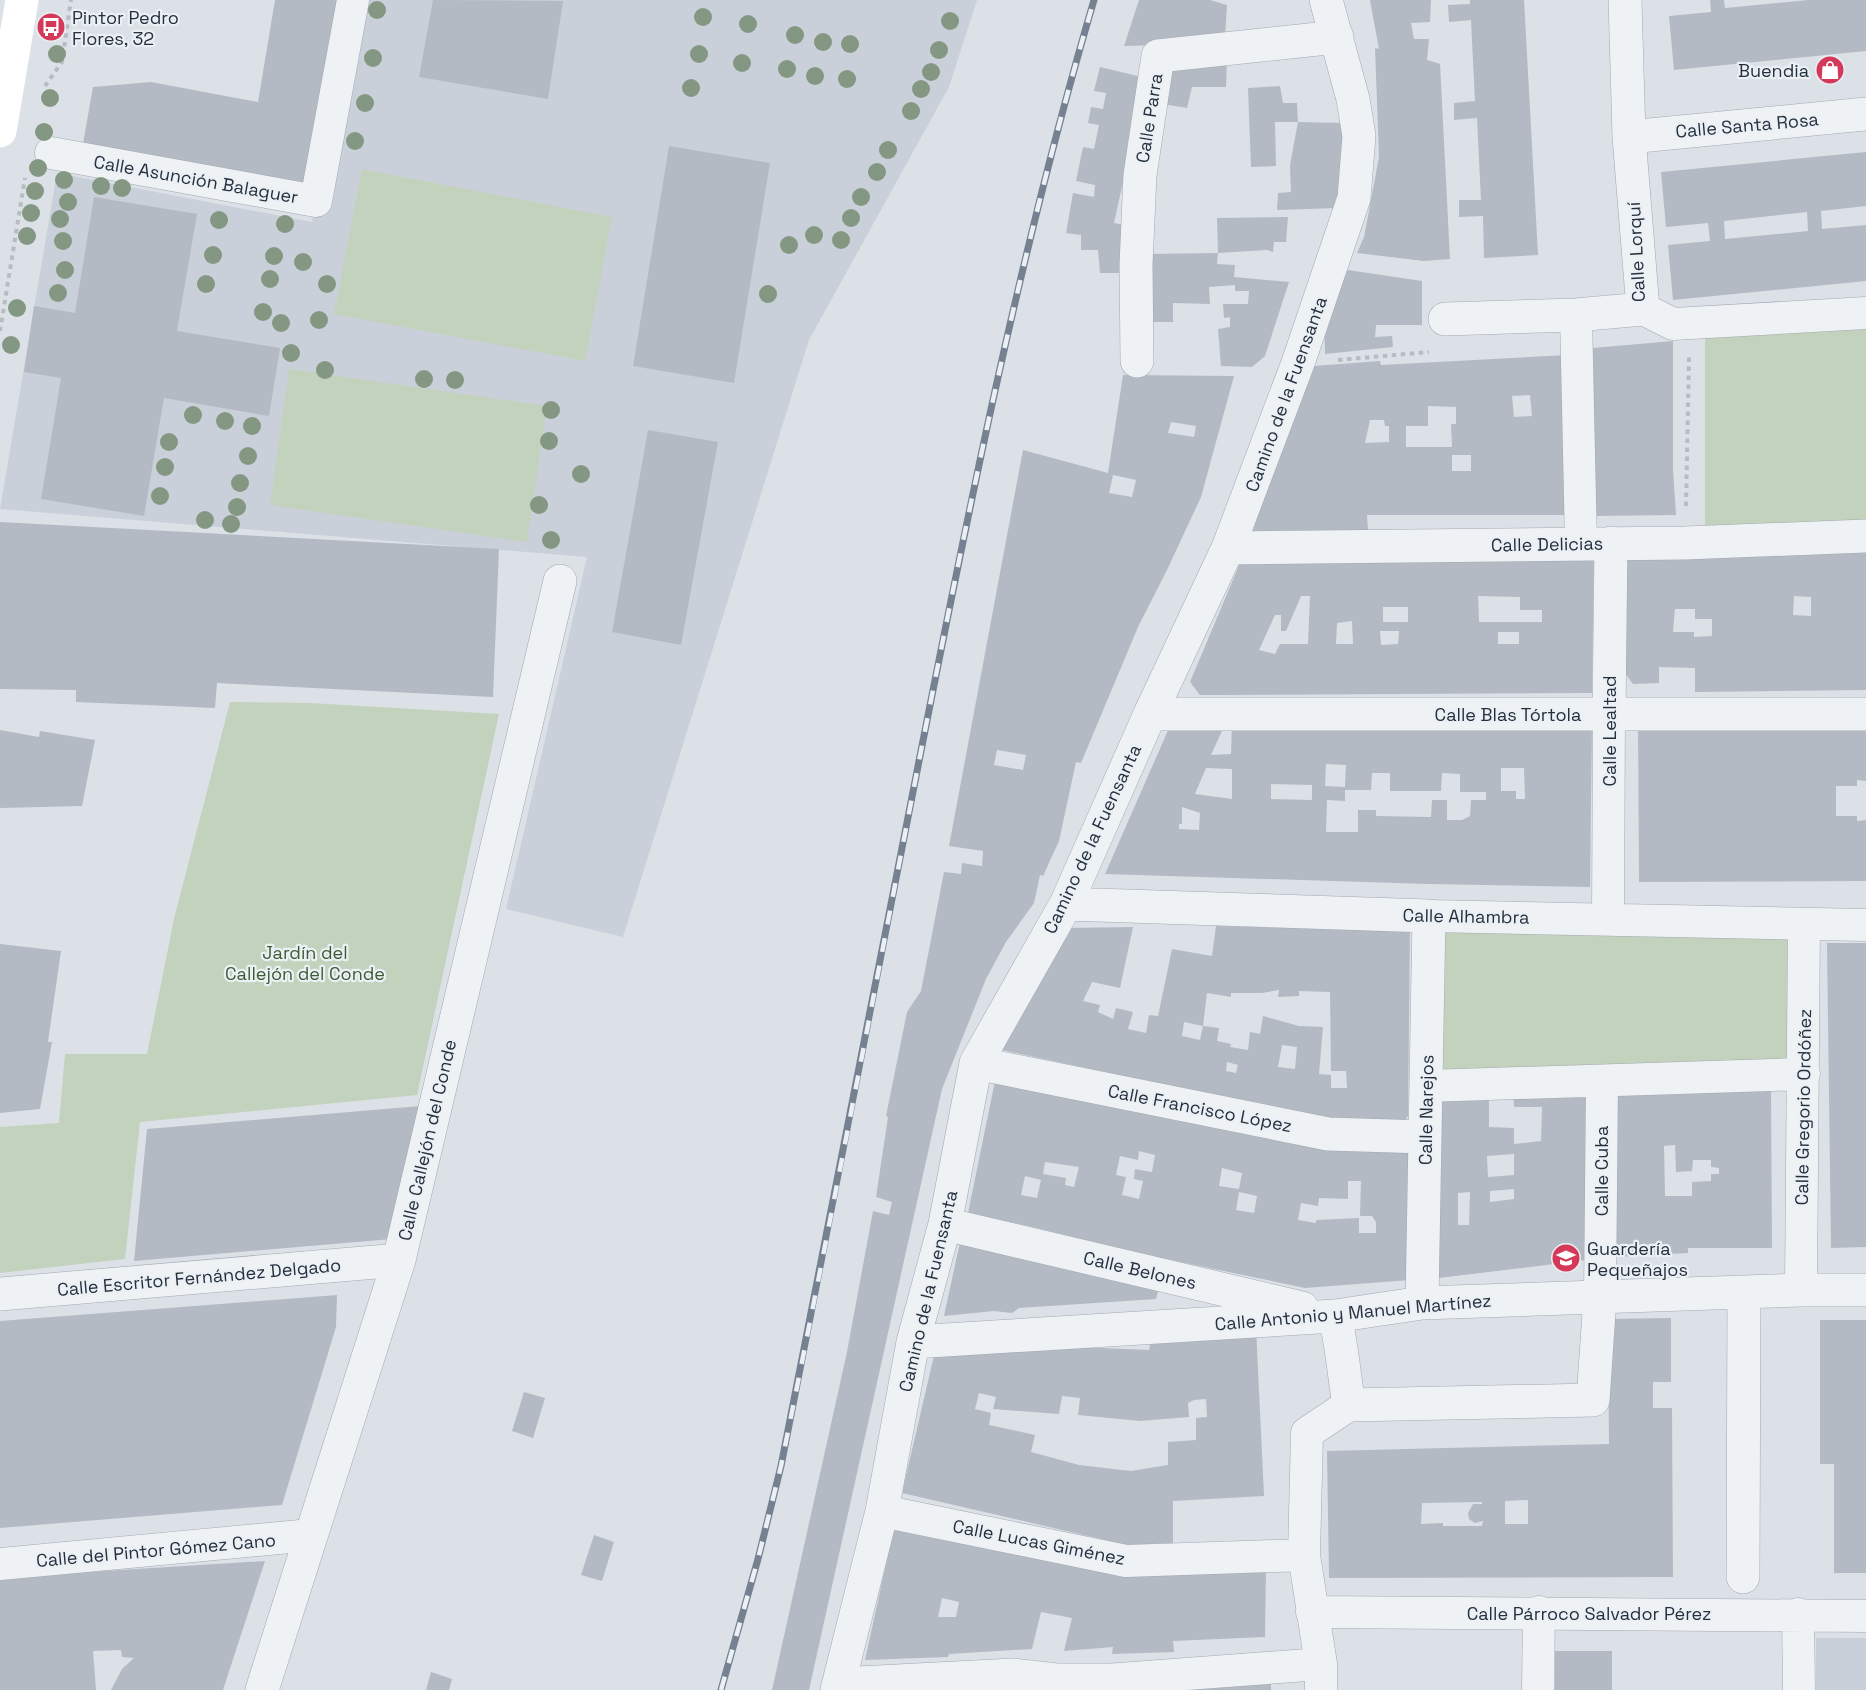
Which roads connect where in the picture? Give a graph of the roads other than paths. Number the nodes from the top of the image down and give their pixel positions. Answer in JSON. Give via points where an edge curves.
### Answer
{"nodes":[{"id":1,"x":21,"y":0,"type":"edge"},
{"id":2,"x":353,"y":0,"type":"edge"},
{"id":3,"x":1326,"y":0,"type":"edge"},
{"id":4,"x":1625,"y":0,"type":"edge"},
{"id":5,"x":1337,"y":37,"type":"junction"},
{"id":6,"x":1866,"y":114,"type":"edge"},
{"id":7,"x":0,"y":131,"type":"edge"},
{"id":8,"x":1629,"y":136,"type":"junction"},
{"id":9,"x":51,"y":153,"type":"dead end"},
{"id":10,"x":1642,"y":309,"type":"junction"},
{"id":11,"x":1866,"y":313,"type":"edge"},
{"id":12,"x":1576,"y":315,"type":"junction"},
{"id":13,"x":1445,"y":320,"type":"road end"},
{"id":14,"x":1137,"y":360,"type":"dead end"},
{"id":15,"x":1866,"y":536,"type":"edge"},
{"id":16,"x":1596,"y":544,"type":"junction"},
{"id":17,"x":1228,"y":548,"type":"junction"},
{"id":18,"x":560,"y":581,"type":"dead end"},
{"id":19,"x":1150,"y":714,"type":"junction"},
{"id":20,"x":1609,"y":714,"type":"junction"},
{"id":21,"x":1866,"y":714,"type":"edge"},
{"id":22,"x":1066,"y":904,"type":"junction"},
{"id":23,"x":1429,"y":916,"type":"junction"},
{"id":24,"x":1608,"y":919,"type":"junction"},
{"id":25,"x":1804,"y":924,"type":"junction"},
{"id":26,"x":1866,"y":925,"type":"edge"},
{"id":27,"x":976,"y":1063,"type":"junction"},
{"id":28,"x":1804,"y":1074,"type":"junction"},
{"id":29,"x":1602,"y":1081,"type":"junction"},
{"id":30,"x":1426,"y":1086,"type":"junction"},
{"id":31,"x":1425,"y":1137,"type":"junction"},
{"id":32,"x":945,"y":1224,"type":"junction"},
{"id":33,"x":399,"y":1260,"type":"junction"},
{"id":34,"x":1801,"y":1290,"type":"junction"},
{"id":35,"x":1866,"y":1290,"type":"edge"},
{"id":36,"x":1744,"y":1292,"type":"junction"},
{"id":37,"x":0,"y":1294,"type":"edge"},
{"id":38,"x":1600,"y":1298,"type":"junction"},
{"id":39,"x":1422,"y":1303,"type":"junction"},
{"id":40,"x":1335,"y":1316,"type":"junction"},
{"id":41,"x":913,"y":1342,"type":"junction"},
{"id":42,"x":1349,"y":1405,"type":"junction"},
{"id":43,"x":882,"y":1512,"type":"junction"},
{"id":44,"x":311,"y":1535,"type":"junction"},
{"id":45,"x":1304,"y":1555,"type":"junction"},
{"id":46,"x":0,"y":1564,"type":"edge"},
{"id":47,"x":1743,"y":1577,"type":"joint"},
{"id":48,"x":1312,"y":1612,"type":"junction"},
{"id":49,"x":1539,"y":1612,"type":"junction"},
{"id":50,"x":1742,"y":1614,"type":"junction"},
{"id":51,"x":1798,"y":1614,"type":"junction"},
{"id":52,"x":1866,"y":1616,"type":"edge"},
{"id":53,"x":1321,"y":1677,"type":"edge"},
{"id":54,"x":1121,"y":1685,"type":"edge"},
{"id":55,"x":838,"y":1687,"type":"edge"},
{"id":56,"x":262,"y":1690,"type":"edge"},
{"id":57,"x":1538,"y":1690,"type":"edge"},
{"id":58,"x":1799,"y":1690,"type":"edge"}],
"edges":[{"from":1,"to":7,"type":"main road"},
{"from":2,"to":9,"type":"street","name":"Calle Asunción Balaguer","via":[[316,201]]},
{"from":3,"to":5,"type":"street","name":"Camino de la Fuensanta"},
{"from":4,"to":8,"type":"street","name":"Calle Lorquí"},
{"from":5,"to":14,"type":"street","name":"Calle Parra","via":[[1158,56],[1140,175]]},
{"from":5,"to":17,"type":"street","name":"Camino de la Fuensanta","via":[[1359,136],[1354,198],[1298,363]]},
{"from":6,"to":8,"type":"street","name":"Calle Santa Rosa"},
{"from":8,"to":10,"type":"street","name":"Calle Lorquí"},
{"from":10,"to":11,"type":"street","via":[[1673,324]]},
{"from":10,"to":12,"type":"street","name":"Calle Lorquí"},
{"from":12,"to":13,"type":"street","name":"Calle Lorquí"},
{"from":12,"to":16,"type":"street","name":"Calle Lealtad"},
{"from":15,"to":16,"type":"street","name":"Calle Delicias"},
{"from":16,"to":17,"type":"street","name":"Calle Delicias"},
{"from":16,"to":20,"type":"street","name":"Calle Lealtad"},
{"from":17,"to":19,"type":"street","name":"Camino de la Fuensanta"},
{"from":18,"to":33,"type":"street","name":"Calle Callejón del Conde"},
{"from":19,"to":20,"type":"street","name":"Calle Blas Tórtola"},
{"from":19,"to":22,"type":"street","name":"Camino de la Fuensanta"},
{"from":20,"to":21,"type":"street","name":"Calle Blas Tórtola"},
{"from":20,"to":24,"type":"street","name":"Calle Lealtad"},
{"from":22,"to":23,"type":"street","name":"Calle Alhambra"},
{"from":22,"to":27,"type":"street","name":"Camino de la Fuensanta"},
{"from":23,"to":24,"type":"street","name":"Calle Alhambra"},
{"from":23,"to":30,"type":"street","name":"Calle Narejos"},
{"from":24,"to":25,"type":"street","name":"Calle Alhambra"},
{"from":25,"to":26,"type":"street","name":"Calle Alhambra"},
{"from":25,"to":28,"type":"street","name":"Calle Gregorio Ordóñez"},
{"from":27,"to":31,"type":"street","name":"Calle Francisco López","via":[[1328,1134]]},
{"from":27,"to":32,"type":"street","name":"Camino de la Fuensanta"},
{"from":28,"to":29,"type":"street"},
{"from":28,"to":34,"type":"street","name":"Calle Gregorio Ordóñez"},
{"from":29,"to":30,"type":"street"},
{"from":29,"to":38,"type":"street","name":"Calle Cuba"},
{"from":30,"to":31,"type":"street","name":"Calle Narejos"},
{"from":31,"to":39,"type":"street","name":"Calle Narejos"},
{"from":32,"to":40,"type":"street","name":"Calle Belones"},
{"from":32,"to":41,"type":"street","name":"Camino de la Fuensanta"},
{"from":33,"to":37,"type":"street","name":"Calle Escritor Fernández Delgado"},
{"from":33,"to":44,"type":"street","name":"Calle Callejón del Conde"},
{"from":34,"to":35,"type":"street","name":"Calle Antonio y Manuel Martínez"},
{"from":34,"to":36,"type":"street","name":"Calle Antonio y Manuel Martínez"},
{"from":36,"to":38,"type":"street","name":"Calle Antonio y Manuel Martínez"},
{"from":36,"to":47,"type":"street"},
{"from":38,"to":39,"type":"street","name":"Calle Antonio y Manuel Martínez"},
{"from":38,"to":42,"type":"street","via":[[1593,1400]]},
{"from":39,"to":40,"type":"street","name":"Calle Antonio y Manuel Martínez"},
{"from":40,"to":41,"type":"street","name":"Calle Antonio y Manuel Martínez"},
{"from":40,"to":42,"type":"street"},
{"from":41,"to":43,"type":"street","name":"Camino de la Fuensanta"},
{"from":42,"to":45,"type":"street","via":[[1306,1432]]},
{"from":43,"to":45,"type":"street","name":"Calle Lucas Giménez","via":[[1126,1561]]},
{"from":43,"to":55,"type":"street","name":"Camino de la Fuensanta"},
{"from":44,"to":46,"type":"street","name":"Calle del Pintor Gómez Cano"},
{"from":44,"to":56,"type":"street","name":"Calle Callejón del Conde"},
{"from":45,"to":48,"type":"street"},
{"from":47,"to":50,"type":"street"},
{"from":48,"to":49,"type":"street","name":"Calle Párroco Salvador Pérez"},
{"from":48,"to":53,"type":"street"},
{"from":49,"to":50,"type":"street","name":"Calle Párroco Salvador Pérez"},
{"from":49,"to":57,"type":"street"},
{"from":50,"to":51,"type":"street","name":"Calle Párroco Salvador Pérez"},
{"from":51,"to":52,"type":"street","name":"Calle Párroco Salvador Pérez"},
{"from":51,"to":58,"type":"street"},
{"from":53,"to":54,"type":"street"},
{"from":54,"to":55,"type":"street","via":[[1013,1675]]}]}
